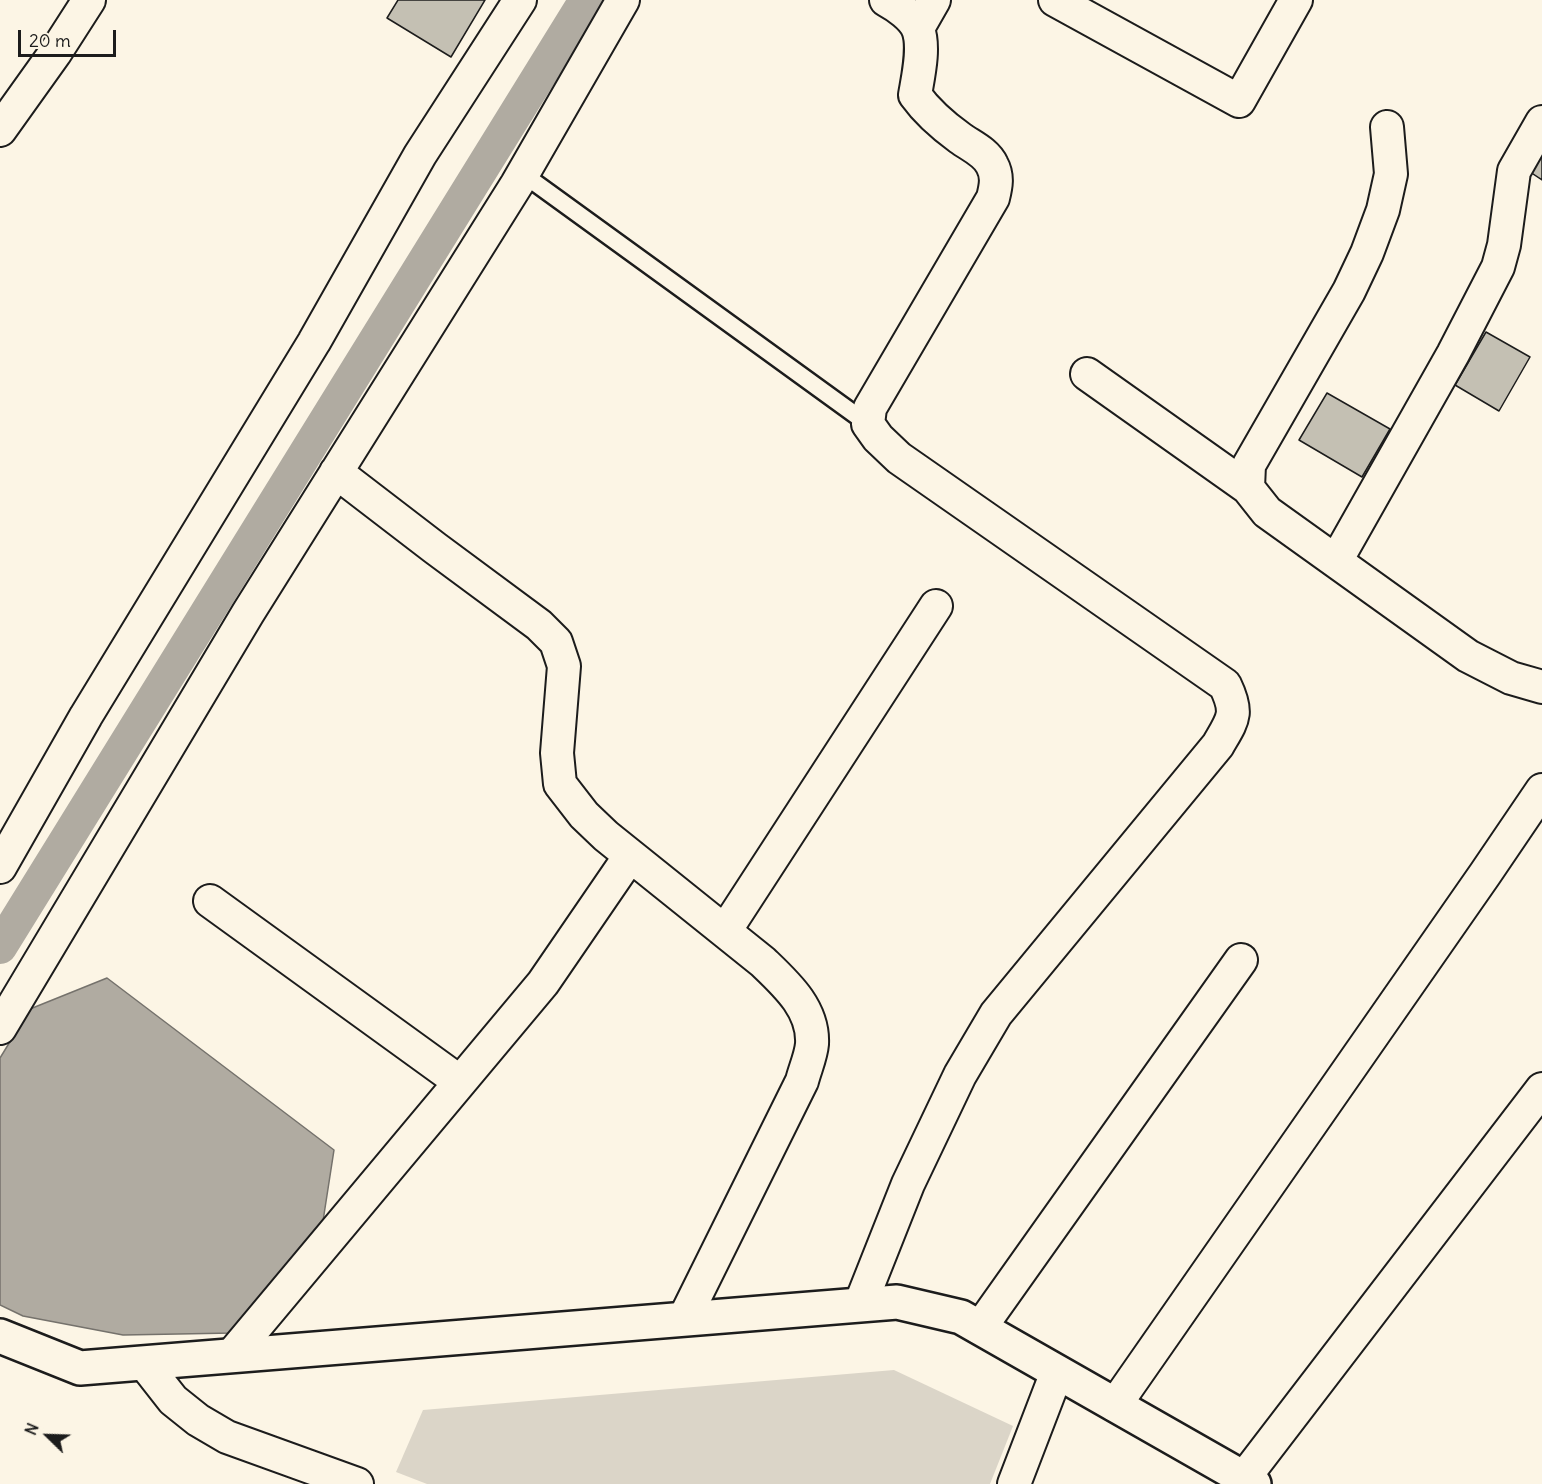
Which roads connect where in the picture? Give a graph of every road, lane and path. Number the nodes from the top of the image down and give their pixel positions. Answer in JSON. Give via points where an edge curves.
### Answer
{"nodes":[{"id":1,"x":89,"y":0,"type":"edge"},
{"id":2,"x":520,"y":0,"type":"edge"},
{"id":3,"x":624,"y":0,"type":"edge"},
{"id":4,"x":886,"y":0,"type":"edge"},
{"id":5,"x":934,"y":0,"type":"edge"},
{"id":6,"x":1055,"y":0,"type":"edge"},
{"id":7,"x":1296,"y":0,"type":"edge"},
{"id":8,"x":918,"y":28,"type":"junction"},
{"id":9,"x":3,"y":119,"type":"edge"},
{"id":10,"x":1542,"y":122,"type":"edge"},
{"id":11,"x":1387,"y":127,"type":"dead end"},
{"id":12,"x":523,"y":174,"type":"junction"},
{"id":13,"x":1088,"y":374,"type":"dead end"},
{"id":14,"x":868,"y":424,"type":"junction"},
{"id":15,"x":336,"y":472,"type":"junction"},
{"id":16,"x":1248,"y":488,"type":"junction"},
{"id":17,"x":1336,"y":561,"type":"junction"},
{"id":18,"x":936,"y":606,"type":"dead end"},
{"id":19,"x":1542,"y":687,"type":"edge"},
{"id":20,"x":1542,"y":790,"type":"edge"},
{"id":21,"x":630,"y":856,"type":"junction"},
{"id":22,"x":0,"y":867,"type":"edge"},
{"id":23,"x":210,"y":902,"type":"dead end"},
{"id":24,"x":725,"y":931,"type":"junction"},
{"id":25,"x":1241,"y":960,"type":"dead end"},
{"id":26,"x":0,"y":1028,"type":"edge"},
{"id":27,"x":460,"y":1082,"type":"junction"},
{"id":28,"x":1542,"y":1089,"type":"edge"},
{"id":29,"x":860,"y":1305,"type":"junction"},
{"id":30,"x":684,"y":1319,"type":"junction"},
{"id":31,"x":980,"y":1328,"type":"junction"},
{"id":32,"x":0,"y":1336,"type":"edge"},
{"id":33,"x":231,"y":1356,"type":"junction"},
{"id":34,"x":144,"y":1363,"type":"junction"},
{"id":35,"x":1057,"y":1372,"type":"junction"},
{"id":36,"x":1115,"y":1405,"type":"junction"},
{"id":37,"x":1249,"y":1481,"type":"edge"},
{"id":38,"x":357,"y":1484,"type":"edge"},
{"id":39,"x":1014,"y":1484,"type":"edge"}],
"edges":[{"from":1,"to":9,"type":"street","via":[[50,61]]},
{"from":2,"to":22,"type":"street","via":[[420,155],[319,333],[86,716]]},
{"from":3,"to":12,"type":"street"},
{"from":4,"to":8,"type":"street"},
{"from":5,"to":8,"type":"street"},
{"from":6,"to":7,"type":"street","via":[[1239,101]]},
{"from":8,"to":14,"type":"street","via":[[921,54],[915,95],[928,113],[980,150],[992,165],[997,183],[993,198],[870,408]]},
{"from":10,"to":17,"type":"street","via":[[1514,171],[1498,267]]},
{"from":11,"to":16,"type":"street","via":[[1390,174],[1383,210],[1367,253],[1249,465]]},
{"from":12,"to":14,"type":"lane"},
{"from":12,"to":15,"type":"street"},
{"from":13,"to":16,"type":"street"},
{"from":14,"to":29,"type":"street","via":[[899,458],[1225,685],[1234,718],[1218,745],[996,1014],[960,1075],[908,1184]]},
{"from":15,"to":21,"type":"street","via":[[539,625],[556,642],[564,666],[557,753],[560,784],[584,815]]},
{"from":15,"to":26,"type":"street"},
{"from":16,"to":17,"type":"street","via":[[1267,513]]},
{"from":17,"to":19,"type":"street","via":[[1468,656],[1511,678]]},
{"from":18,"to":24,"type":"street"},
{"from":20,"to":36,"type":"street"},
{"from":21,"to":24,"type":"street"},
{"from":21,"to":27,"type":"street","via":[[543,983]]},
{"from":23,"to":27,"type":"street"},
{"from":24,"to":30,"type":"street","via":[[787,985],[807,1012],[812,1044],[802,1081]]},
{"from":25,"to":31,"type":"street"},
{"from":27,"to":33,"type":"street"},
{"from":28,"to":37,"type":"street"},
{"from":29,"to":30,"type":"main road"},
{"from":29,"to":31,"type":"main road","via":[[897,1302],[961,1317]]},
{"from":30,"to":33,"type":"main road"},
{"from":31,"to":35,"type":"main road"},
{"from":32,"to":34,"type":"main road","via":[[80,1368]]},
{"from":33,"to":34,"type":"main road"},
{"from":34,"to":38,"type":"street","via":[[173,1400],[227,1437]]},
{"from":35,"to":36,"type":"main road"},
{"from":35,"to":39,"type":"street"},
{"from":36,"to":37,"type":"main road"}]}
